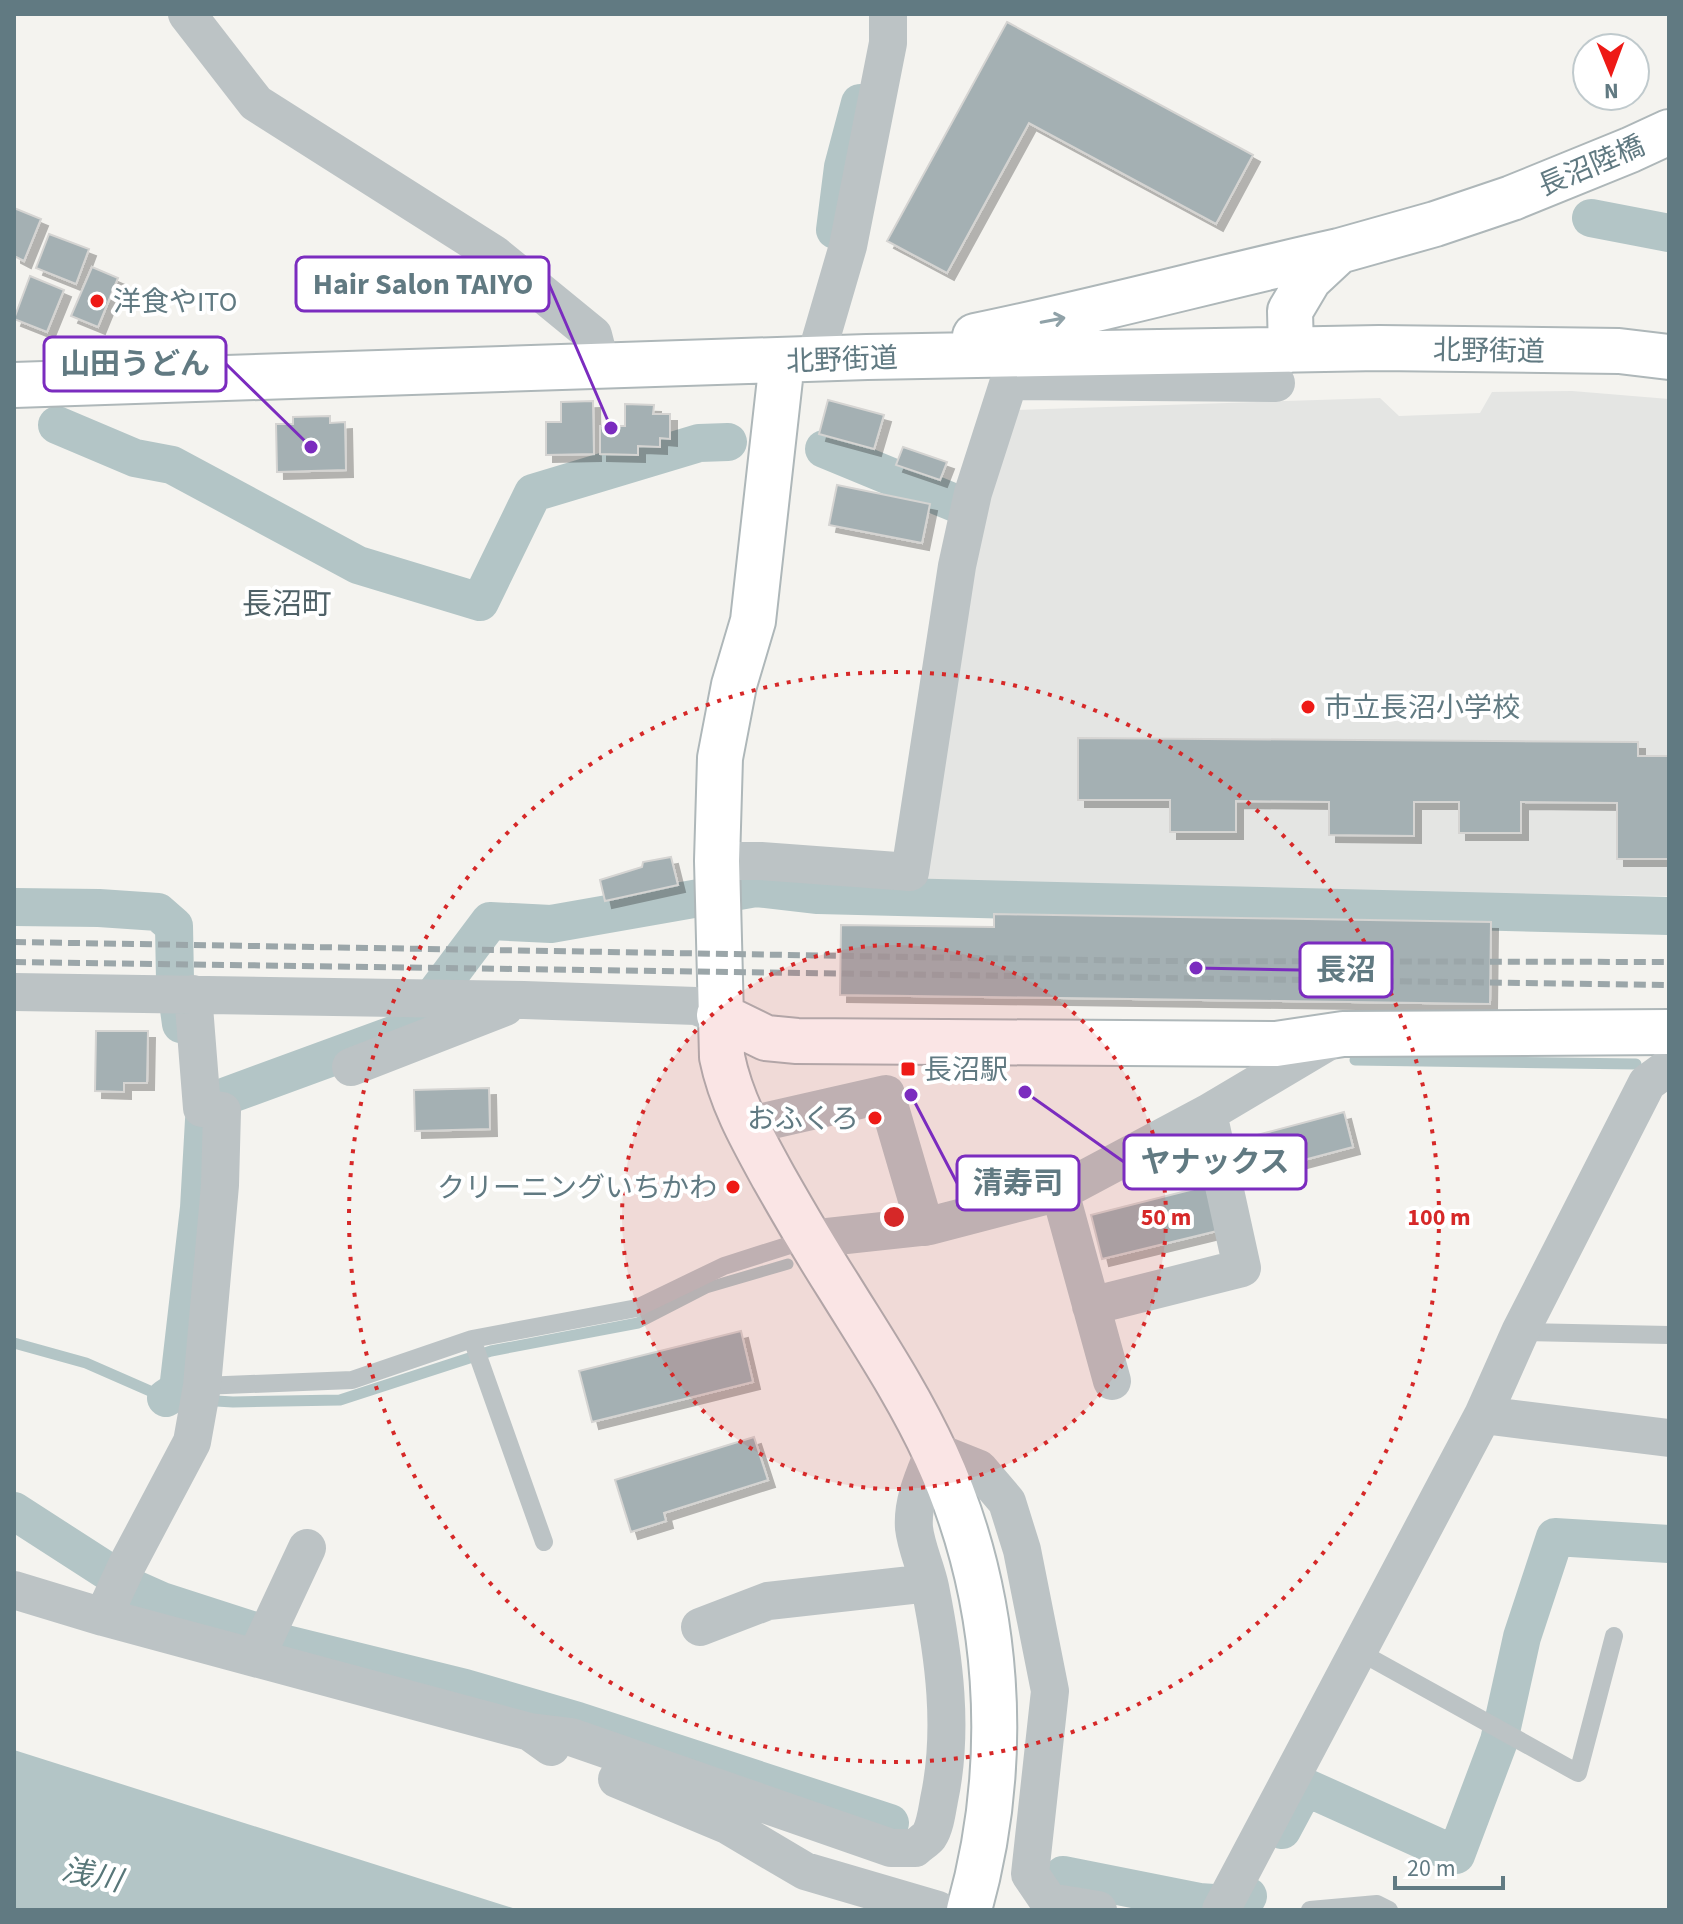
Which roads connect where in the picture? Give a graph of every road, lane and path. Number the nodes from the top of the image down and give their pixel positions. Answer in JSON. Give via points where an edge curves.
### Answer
{"nodes":[{"id":1,"x":187,"y":14,"type":"edge"},
{"id":2,"x":888,"y":14,"type":"edge"},
{"id":3,"x":1669,"y":132,"type":"edge"},
{"id":4,"x":1339,"y":251,"type":"junction"},
{"id":5,"x":867,"y":357,"type":"junction"},
{"id":6,"x":1669,"y":357,"type":"edge"},
{"id":7,"x":799,"y":360,"type":"junction"},
{"id":8,"x":601,"y":366,"type":"junction"},
{"id":9,"x":1284,"y":367,"type":"junction"},
{"id":10,"x":14,"y":385,"type":"edge"},
{"id":11,"x":717,"y":861,"type":"junction"},
{"id":12,"x":14,"y":992,"type":"edge"},
{"id":13,"x":193,"y":994,"type":"junction"},
{"id":14,"x":524,"y":1000,"type":"junction"},
{"id":15,"x":719,"y":1015,"type":"junction"},
{"id":16,"x":1669,"y":1032,"type":"edge"},
{"id":17,"x":1343,"y":1034,"type":"junction"},
{"id":18,"x":351,"y":1067,"type":"dead end"},
{"id":19,"x":1669,"y":1067,"type":"edge"},
{"id":20,"x":1208,"y":1113,"type":"junction"},
{"id":21,"x":745,"y":1126,"type":"junction"},
{"id":22,"x":1060,"y":1192,"type":"junction"},
{"id":23,"x":925,"y":1227,"type":"junction"},
{"id":24,"x":809,"y":1239,"type":"junction"},
{"id":25,"x":1091,"y":1306,"type":"junction"},
{"id":26,"x":1520,"y":1332,"type":"junction"},
{"id":27,"x":1669,"y":1335,"type":"edge"},
{"id":28,"x":472,"y":1339,"type":"junction"},
{"id":29,"x":1112,"y":1381,"type":"dead end"},
{"id":30,"x":202,"y":1386,"type":"junction"},
{"id":31,"x":1483,"y":1415,"type":"junction"},
{"id":32,"x":1669,"y":1438,"type":"edge"},
{"id":33,"x":934,"y":1451,"type":"junction"},
{"id":34,"x":544,"y":1542,"type":"dead end"},
{"id":35,"x":307,"y":1548,"type":"dead end"},
{"id":36,"x":929,"y":1583,"type":"junction"},
{"id":37,"x":14,"y":1590,"type":"edge"},
{"id":38,"x":103,"y":1617,"type":"junction"},
{"id":39,"x":700,"y":1627,"type":"dead end"},
{"id":40,"x":1614,"y":1636,"type":"dead end"},
{"id":41,"x":1358,"y":1651,"type":"junction"},
{"id":42,"x":256,"y":1657,"type":"junction"},
{"id":43,"x":530,"y":1732,"type":"junction"},
{"id":44,"x":938,"y":1910,"type":"edge"},
{"id":45,"x":969,"y":1910,"type":"edge"},
{"id":46,"x":1098,"y":1910,"type":"edge"},
{"id":47,"x":1221,"y":1910,"type":"edge"},
{"id":48,"x":1310,"y":1910,"type":"edge"},
{"id":49,"x":1389,"y":1910,"type":"edge"}],
"edges":[{"from":1,"to":8,"type":"street","via":[[256,103],[494,254],[593,335]]},
{"from":2,"to":7,"type":"street","via":[[888,43],[848,246]]},
{"from":3,"to":4,"type":"street","name":"長沼陸橋","via":[[1512,198]]},
{"from":5,"to":4,"type":"street","name":"長沼陸橋","one_way":true,"via":[[1075,316]]},
{"from":4,"to":9,"type":"street","via":[[1309,279],[1290,311]]},
{"from":5,"to":7,"type":"street","name":"北野街道"},
{"from":5,"to":9,"type":"street","name":"北野街道"},
{"from":6,"to":9,"type":"street","name":"北野街道","via":[[1619,351]]},
{"from":7,"to":8,"type":"street","name":"北野街道"},
{"from":7,"to":11,"type":"street","via":[[753,621],[720,758]]},
{"from":8,"to":10,"type":"street","name":"北野街道"},
{"from":9,"to":11,"type":"street","via":[[1009,381],[973,493],[957,566],[910,872]]},
{"from":11,"to":15,"type":"street"},
{"from":12,"to":13,"type":"street"},
{"from":13,"to":14,"type":"street"},
{"from":13,"to":30,"type":"street","via":[[202,1108],[222,1111]]},
{"from":14,"to":15,"type":"street","via":[[696,1006]]},
{"from":14,"to":18,"type":"street"},
{"from":15,"to":17,"type":"street","via":[[766,1038],[797,1041],[1276,1044]]},
{"from":15,"to":21,"type":"street","via":[[728,1087]]},
{"from":16,"to":17,"type":"street"},
{"from":17,"to":20,"type":"street"},
{"from":19,"to":26,"type":"street","via":[[1647,1083]]},
{"from":20,"to":22,"type":"street"},
{"from":20,"to":25,"type":"street","via":[[1242,1268]]},
{"from":21,"to":23,"type":"street","via":[[886,1094]]},
{"from":21,"to":24,"type":"street"},
{"from":22,"to":23,"type":"street"},
{"from":22,"to":25,"type":"street"},
{"from":23,"to":24,"type":"street"},
{"from":24,"to":28,"type":"lane","via":[[724,1266],[637,1308]]},
{"from":24,"to":33,"type":"street"},
{"from":25,"to":29,"type":"street"},
{"from":26,"to":27,"type":"lane"},
{"from":26,"to":31,"type":"street"},
{"from":28,"to":30,"type":"lane","via":[[352,1380]]},
{"from":28,"to":34,"type":"lane"},
{"from":30,"to":38,"type":"street","via":[[192,1442]]},
{"from":31,"to":32,"type":"street"},
{"from":31,"to":41,"type":"street"},
{"from":33,"to":36,"type":"street","via":[[918,1490],[914,1528]]},
{"from":33,"to":45,"type":"street","via":[[983,1597],[995,1713],[990,1803]]},
{"from":33,"to":46,"type":"street","via":[[979,1469],[1007,1502],[1022,1550],[1050,1691],[1030,1874],[1049,1902]]},
{"from":35,"to":42,"type":"street"},
{"from":36,"to":39,"type":"street","via":[[768,1601]]},
{"from":36,"to":43,"type":"street","via":[[944,1671],[946,1744],[938,1809],[930,1835],[915,1848],[891,1848],[571,1737]]},
{"from":37,"to":38,"type":"street"},
{"from":38,"to":42,"type":"street"},
{"from":40,"to":41,"type":"lane","via":[[1578,1773]]},
{"from":41,"to":47,"type":"street"},
{"from":42,"to":43,"type":"street"},
{"from":43,"to":44,"type":"street","via":[[566,1758],[727,1825],[805,1871]]},
{"from":48,"to":49,"type":"lane","via":[[1377,1904]]}]}
